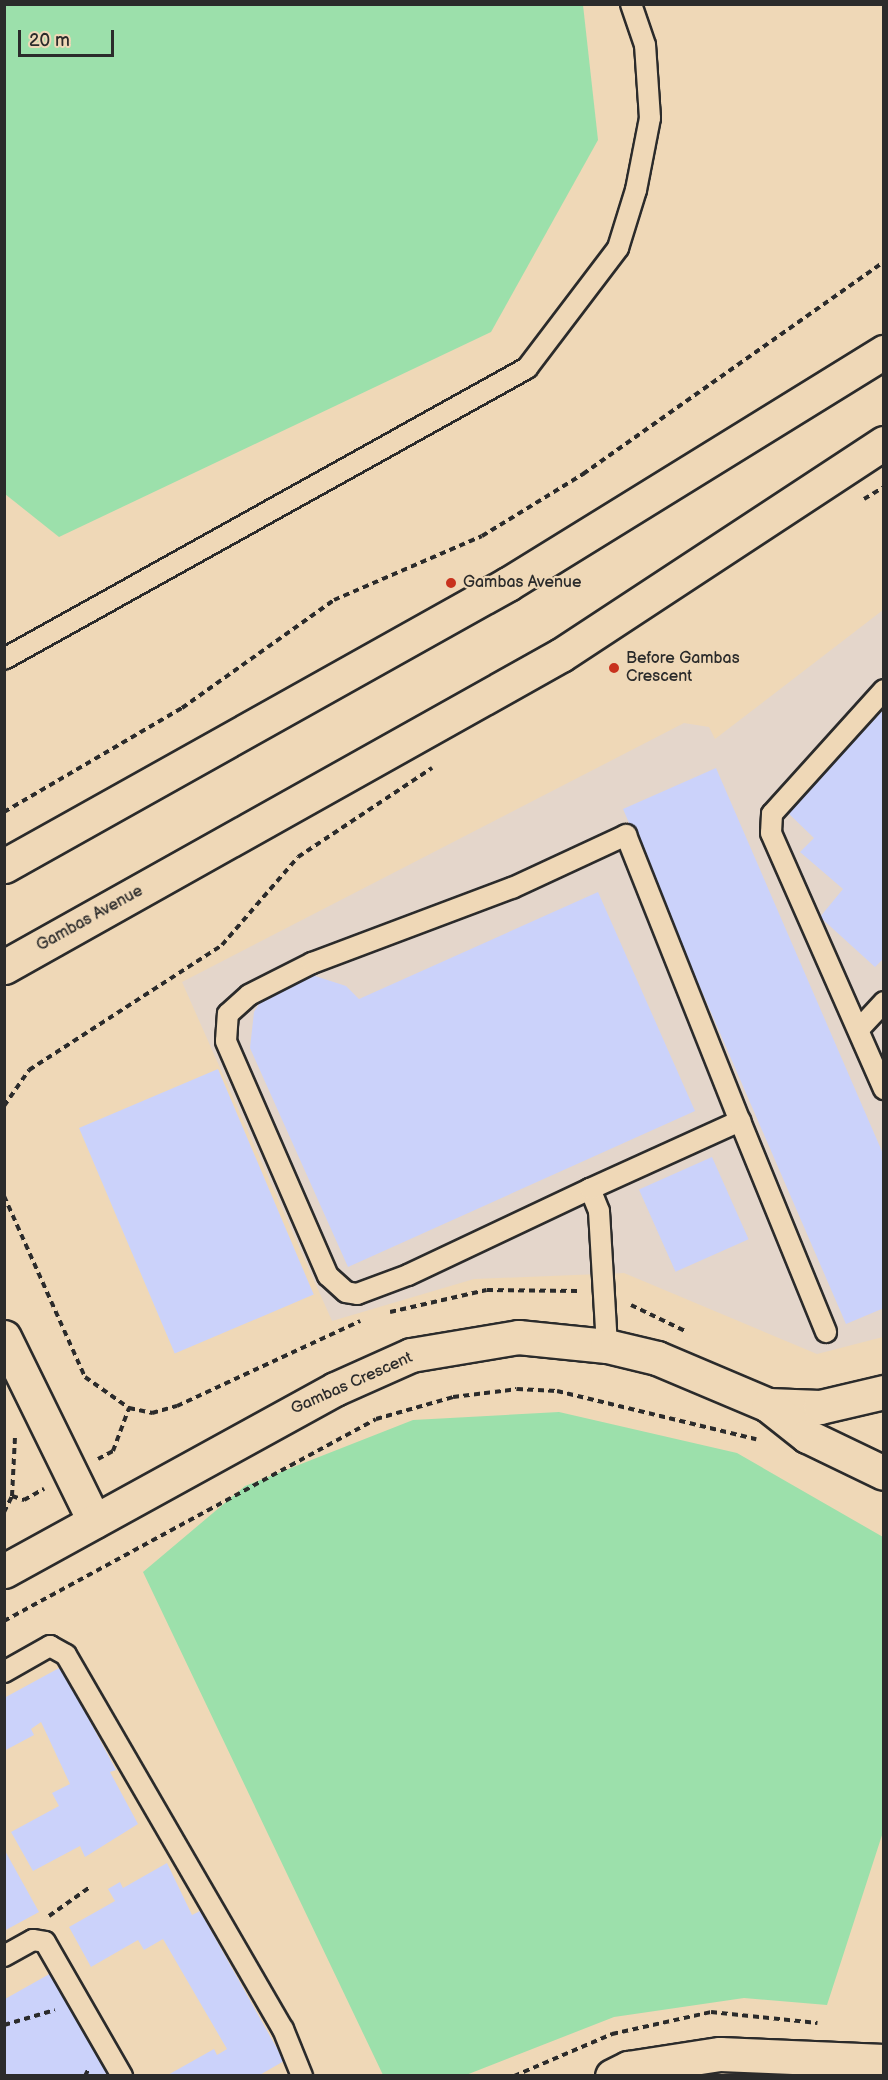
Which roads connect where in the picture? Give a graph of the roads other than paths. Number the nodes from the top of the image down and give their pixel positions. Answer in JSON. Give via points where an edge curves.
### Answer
{"nodes":[{"id":1,"x":632,"y":4,"type":"edge"},
{"id":2,"x":884,"y":352,"type":"edge"},
{"id":3,"x":884,"y":443,"type":"edge"},
{"id":4,"x":4,"y":658,"type":"edge"},
{"id":5,"x":884,"y":690,"type":"edge"},
{"id":6,"x":4,"y":866,"type":"edge"},
{"id":7,"x":18,"y":959,"type":"edge"},
{"id":8,"x":4,"y":983,"type":"edge"},
{"id":9,"x":884,"y":1002,"type":"edge"},
{"id":10,"x":859,"y":1029,"type":"junction"},
{"id":11,"x":879,"y":1063,"type":"edge"},
{"id":12,"x":884,"y":1089,"type":"edge"},
{"id":13,"x":740,"y":1121,"type":"junction"},
{"id":14,"x":590,"y":1189,"type":"junction"},
{"id":15,"x":826,"y":1332,"type":"dead end"},
{"id":16,"x":4,"y":1337,"type":"edge"},
{"id":17,"x":607,"y":1346,"type":"junction"},
{"id":18,"x":884,"y":1392,"type":"edge"},
{"id":19,"x":768,"y":1405,"type":"junction"},
{"id":20,"x":884,"y":1473,"type":"edge"},
{"id":21,"x":94,"y":1521,"type":"junction"},
{"id":22,"x":4,"y":1571,"type":"edge"},
{"id":23,"x":4,"y":1672,"type":"edge"},
{"id":24,"x":4,"y":1956,"type":"edge"},
{"id":25,"x":884,"y":2061,"type":"edge"},
{"id":26,"x":122,"y":2076,"type":"edge"},
{"id":27,"x":302,"y":2076,"type":"edge"},
{"id":28,"x":612,"y":2076,"type":"edge"}],
"edges":[{"from":1,"to":4,"type":"lane","via":[[645,45],[650,118],[636,190],[618,248],[527,368]]},
{"from":2,"to":6,"type":"main road","via":[[508,584]]},
{"from":3,"to":7,"type":"main road","name":"Gambas Avenue","via":[[561,655]]},
{"from":5,"to":10,"type":"lane","via":[[772,814],[771,833]]},
{"from":7,"to":8,"type":"main road"},
{"from":9,"to":10,"type":"lane"},
{"from":10,"to":11,"type":"lane"},
{"from":11,"to":12,"type":"lane"},
{"from":13,"to":14,"type":"lane"},
{"from":13,"to":14,"type":"lane","via":[[626,835],[512,888],[312,963],[249,995],[228,1014],[226,1041],[328,1276],[346,1292],[357,1294],[408,1275]]},
{"from":13,"to":15,"type":"lane"},
{"from":14,"to":17,"type":"lane","via":[[599,1211]]},
{"from":16,"to":21,"type":"main road"},
{"from":17,"to":19,"type":"main road","name":"Gambas Crescent","via":[[667,1362]]},
{"from":17,"to":21,"type":"main road","name":"Gambas Crescent","via":[[518,1337],[411,1355],[263,1425]]},
{"from":18,"to":19,"type":"main road","name":"Gambas Crescent","via":[[820,1407]]},
{"from":19,"to":20,"type":"main road","name":"Gambas Crescent","via":[[807,1436]]},
{"from":21,"to":22,"type":"main road","name":"Gambas Crescent"},
{"from":23,"to":27,"type":"lane","via":[[50,1646],[66,1655],[272,2009]]},
{"from":24,"to":26,"type":"lane","via":[[33,1940],[45,1942]]},
{"from":25,"to":28,"type":"main road","via":[[720,2054],[628,2068]]}]}
